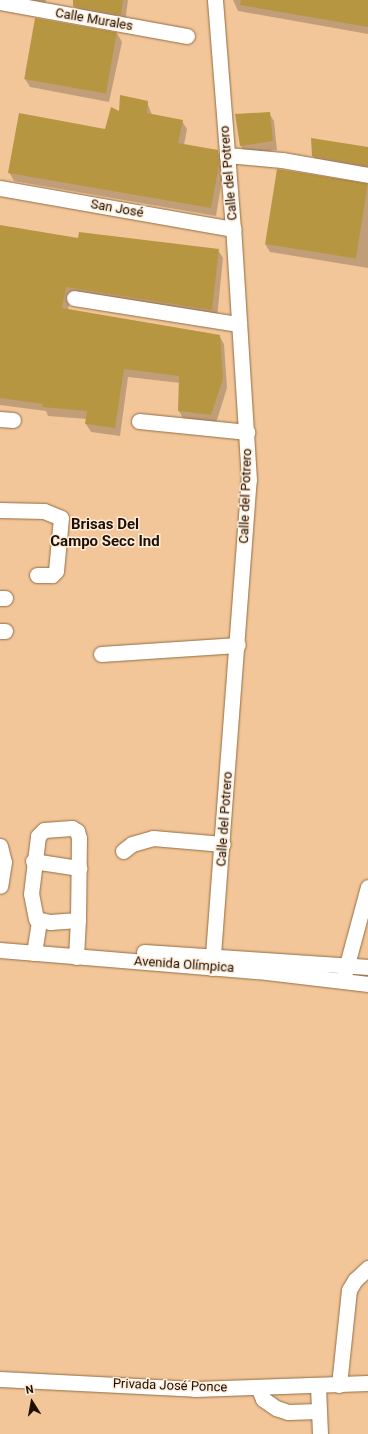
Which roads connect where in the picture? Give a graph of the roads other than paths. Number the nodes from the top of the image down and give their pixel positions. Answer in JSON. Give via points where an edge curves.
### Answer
{"nodes":[{"id":1,"x":214,"y":0,"type":"edge"},
{"id":2,"x":0,"y":2,"type":"edge"},
{"id":3,"x":187,"y":36,"type":"dead end"},
{"id":4,"x":227,"y":156,"type":"junction"},
{"id":5,"x":368,"y":175,"type":"edge"},
{"id":6,"x":0,"y":188,"type":"edge"},
{"id":7,"x":233,"y":229,"type":"junction"},
{"id":8,"x":74,"y":298,"type":"dead end"},
{"id":9,"x":239,"y":324,"type":"junction"},
{"id":10,"x":138,"y":422,"type":"dead end"},
{"id":11,"x":247,"y":432,"type":"junction"},
{"id":12,"x":0,"y":510,"type":"edge"},
{"id":13,"x":37,"y":575,"type":"dead end"},
{"id":14,"x":238,"y":645,"type":"junction"},
{"id":15,"x":101,"y":654,"type":"dead end"},
{"id":16,"x":223,"y":844,"type":"junction"},
{"id":17,"x":0,"y":846,"type":"edge"},
{"id":18,"x":123,"y":851,"type":"dead end"},
{"id":19,"x":33,"y":861,"type":"junction"},
{"id":20,"x":79,"y":868,"type":"junction"},
{"id":21,"x":0,"y":883,"type":"edge"},
{"id":22,"x":368,"y":887,"type":"edge"},
{"id":23,"x":39,"y":920,"type":"junction"},
{"id":24,"x":78,"y":920,"type":"junction"},
{"id":25,"x":0,"y":942,"type":"edge"},
{"id":26,"x":35,"y":949,"type":"junction"},
{"id":27,"x":0,"y":950,"type":"edge"},
{"id":28,"x":77,"y":952,"type":"junction"},
{"id":29,"x":212,"y":962,"type":"junction"},
{"id":30,"x":348,"y":965,"type":"junction"},
{"id":31,"x":368,"y":967,"type":"edge"},
{"id":32,"x":341,"y":980,"type":"junction"},
{"id":33,"x":368,"y":984,"type":"edge"},
{"id":34,"x":368,"y":1268,"type":"edge"},
{"id":35,"x":0,"y":1379,"type":"edge"},
{"id":36,"x":368,"y":1383,"type":"edge"},
{"id":37,"x":339,"y":1385,"type":"junction"},
{"id":38,"x":318,"y":1386,"type":"junction"},
{"id":39,"x":258,"y":1387,"type":"junction"},
{"id":40,"x":319,"y":1411,"type":"junction"},
{"id":41,"x":320,"y":1434,"type":"edge"}],
"edges":[{"from":1,"to":4,"type":"street","name":"Calle del Potrero"},
{"from":2,"to":3,"type":"street","name":"Calle Murales"},
{"from":4,"to":5,"type":"street","via":[[282,160]]},
{"from":4,"to":7,"type":"street","name":"Calle del Potrero"},
{"from":6,"to":7,"type":"street","name":"San José"},
{"from":7,"to":9,"type":"street","name":"Calle del Potrero"},
{"from":8,"to":9,"type":"street"},
{"from":9,"to":11,"type":"street","name":"Calle del Potrero"},
{"from":10,"to":11,"type":"street"},
{"from":11,"to":14,"type":"street","name":"Calle del Potrero","via":[[249,480]]},
{"from":12,"to":13,"type":"street","via":[[44,512],[57,515],[63,523],[56,571],[52,575]]},
{"from":14,"to":15,"type":"street"},
{"from":14,"to":16,"type":"street","name":"Calle del Potrero"},
{"from":16,"to":18,"type":"street","via":[[153,838],[132,844]]},
{"from":16,"to":29,"type":"street","name":"Calle del Potrero"},
{"from":17,"to":21,"type":"street","via":[[4,862]]},
{"from":19,"to":20,"type":"street"},
{"from":19,"to":20,"type":"street","via":[[38,836],[44,830],[72,828],[79,838]]},
{"from":19,"to":23,"type":"street","via":[[33,909],[34,917]]},
{"from":20,"to":24,"type":"street"},
{"from":22,"to":30,"type":"street"},
{"from":23,"to":24,"type":"street"},
{"from":23,"to":26,"type":"street"},
{"from":24,"to":28,"type":"street"},
{"from":25,"to":26,"type":"street","name":"Avenida Olímpica"},
{"from":26,"to":27,"type":"street","name":"Avenida Olímpica"},
{"from":26,"to":28,"type":"street","name":"Avenida Olímpica"},
{"from":28,"to":29,"type":"street","name":"Avenida Olímpica"},
{"from":29,"to":30,"type":"street","name":"Avenida Olímpica"},
{"from":29,"to":32,"type":"street","name":"Avenida Olímpica"},
{"from":30,"to":31,"type":"street","name":"Avenida Olímpica"},
{"from":30,"to":32,"type":"street"},
{"from":32,"to":33,"type":"street","name":"Avenida Olímpica"},
{"from":34,"to":37,"type":"street","via":[[349,1290]]},
{"from":35,"to":39,"type":"street","name":"Privada José Ponce","via":[[195,1389]]},
{"from":36,"to":37,"type":"street","name":"Privada José Ponce"},
{"from":37,"to":38,"type":"street","name":"Privada José Ponce"},
{"from":38,"to":39,"type":"street","name":"Privada José Ponce"},
{"from":38,"to":40,"type":"street"},
{"from":39,"to":40,"type":"street","via":[[263,1399],[276,1408],[288,1412]]},
{"from":40,"to":41,"type":"street"}]}
